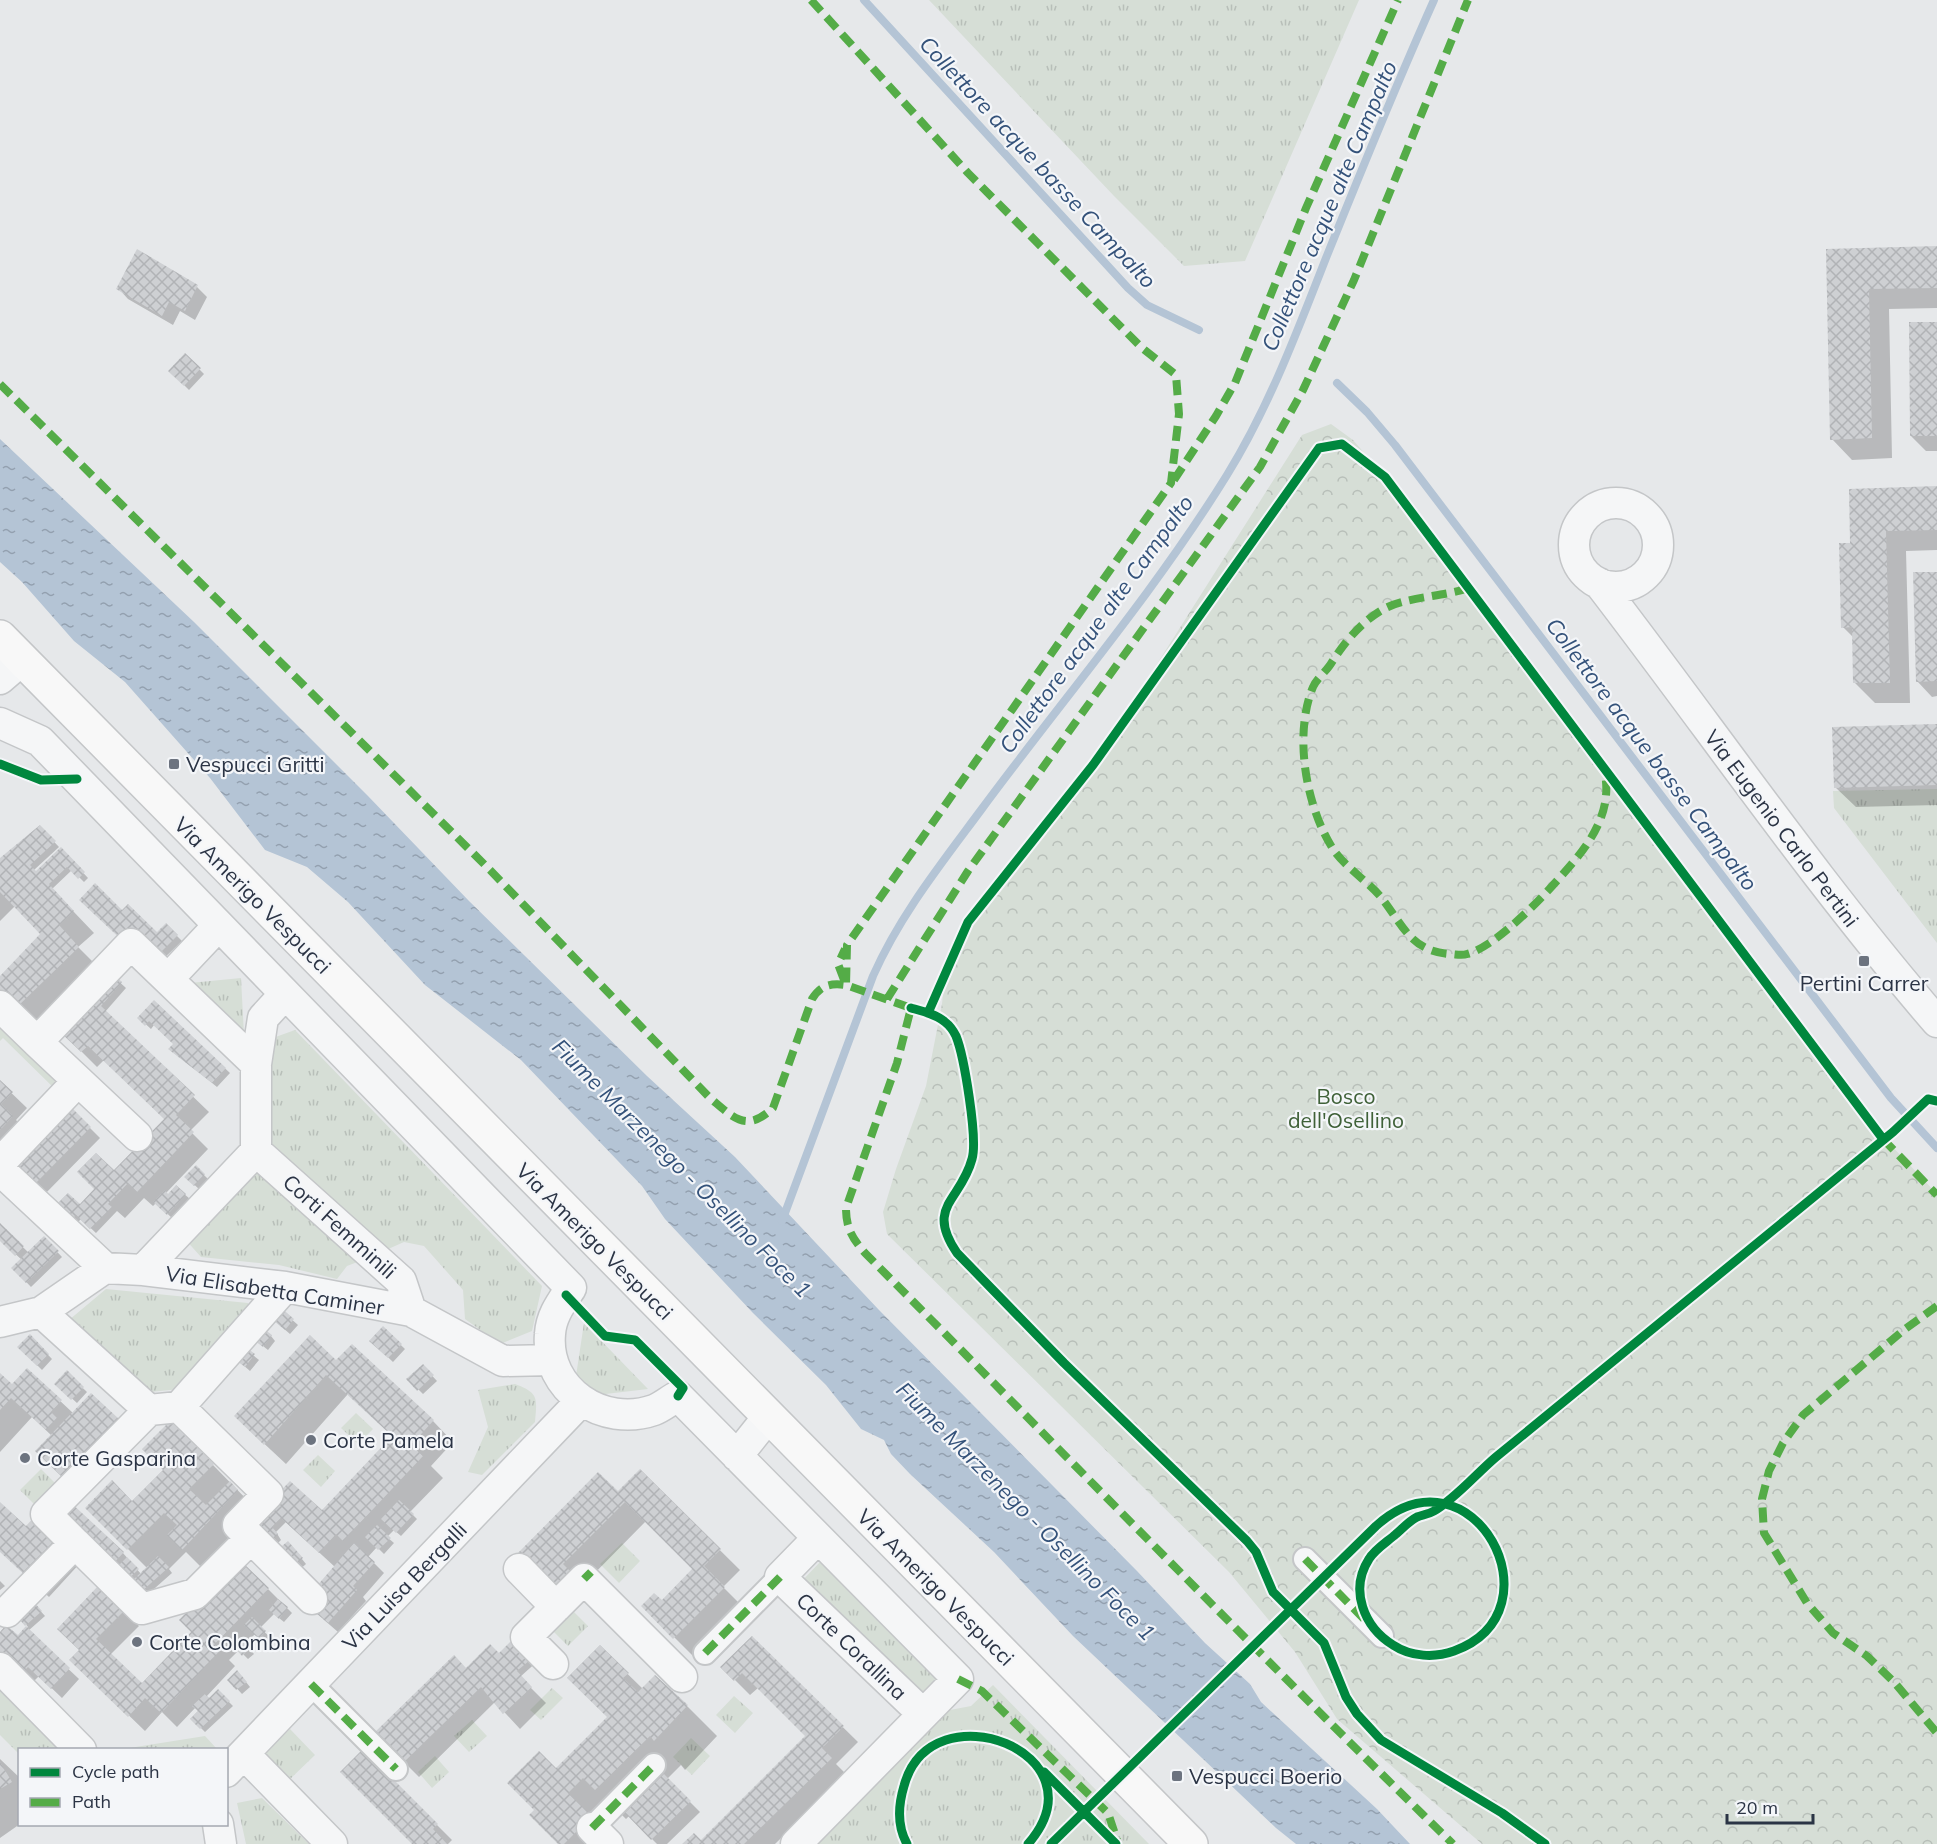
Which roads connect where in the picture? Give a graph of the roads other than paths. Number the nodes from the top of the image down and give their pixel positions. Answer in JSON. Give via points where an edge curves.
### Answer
{"nodes":[{"id":1,"x":1647,"y":574,"type":"junction"},
{"id":2,"x":1599,"y":584,"type":"junction"},
{"id":3,"x":1634,"y":628,"type":"junction"},
{"id":4,"x":7,"y":659,"type":"edge"},
{"id":5,"x":0,"y":723,"type":"edge"},
{"id":6,"x":218,"y":926,"type":"junction"},
{"id":7,"x":168,"y":979,"type":"junction"},
{"id":8,"x":284,"y":995,"type":"junction"},
{"id":9,"x":0,"y":1006,"type":"edge"},
{"id":10,"x":1937,"y":1022,"type":"edge"},
{"id":11,"x":37,"y":1042,"type":"junction"},
{"id":12,"x":256,"y":1064,"type":"junction"},
{"id":13,"x":78,"y":1081,"type":"junction"},
{"id":14,"x":136,"y":1137,"type":"dead end"},
{"id":15,"x":256,"y":1150,"type":"junction"},
{"id":16,"x":0,"y":1163,"type":"edge"},
{"id":17,"x":0,"y":1170,"type":"edge"},
{"id":18,"x":105,"y":1268,"type":"junction"},
{"id":19,"x":143,"y":1270,"type":"junction"},
{"id":20,"x":285,"y":1287,"type":"junction"},
{"id":21,"x":411,"y":1311,"type":"junction"},
{"id":22,"x":41,"y":1312,"type":"junction"},
{"id":23,"x":0,"y":1322,"type":"edge"},
{"id":24,"x":552,"y":1360,"type":"junction"},
{"id":25,"x":581,"y":1401,"type":"junction"},
{"id":26,"x":179,"y":1407,"type":"junction"},
{"id":27,"x":149,"y":1410,"type":"junction"},
{"id":28,"x":768,"y":1417,"type":"junction"},
{"id":29,"x":737,"y":1456,"type":"junction"},
{"id":30,"x":245,"y":1532,"type":"junction"},
{"id":31,"x":818,"y":1538,"type":"junction"},
{"id":32,"x":75,"y":1543,"type":"junction"},
{"id":33,"x":1305,"y":1559,"type":"dead end"},
{"id":34,"x":519,"y":1569,"type":"dead end"},
{"id":35,"x":780,"y":1577,"type":"junction"},
{"id":36,"x":312,"y":1599,"type":"dead end"},
{"id":37,"x":556,"y":1606,"type":"junction"},
{"id":38,"x":7,"y":1612,"type":"dead end"},
{"id":39,"x":1382,"y":1636,"type":"dead end"},
{"id":40,"x":705,"y":1653,"type":"dead end"},
{"id":41,"x":553,"y":1664,"type":"dead end"},
{"id":42,"x":0,"y":1668,"type":"edge"},
{"id":43,"x":682,"y":1677,"type":"dead end"},
{"id":44,"x":311,"y":1684,"type":"junction"},
{"id":45,"x":923,"y":1714,"type":"junction"},
{"id":46,"x":80,"y":1748,"type":"edge"},
{"id":47,"x":235,"y":1762,"type":"edge"},
{"id":48,"x":654,"y":1765,"type":"dead end"},
{"id":49,"x":396,"y":1769,"type":"dead end"},
{"id":50,"x":218,"y":1826,"type":"edge"},
{"id":51,"x":600,"y":1836,"type":"edge"},
{"id":52,"x":221,"y":1844,"type":"edge"},
{"id":53,"x":332,"y":1844,"type":"edge"},
{"id":54,"x":796,"y":1844,"type":"edge"},
{"id":55,"x":1191,"y":1844,"type":"edge"}],
"edges":[{"from":1,"to":2,"type":"street","via":[[1625,587]]},
{"from":1,"to":2,"type":"street","via":[[1656,558],[1658,539],[1648,516],[1627,503],[1601,504],[1582,520],[1574,543],[1581,567]]},
{"from":1,"to":3,"type":"street"},
{"from":2,"to":3,"type":"street","name":"Via Eugenio Carlo Pertini"},
{"from":3,"to":10,"type":"street","name":"Via Eugenio Carlo Pertini","via":[[1800,855]]},
{"from":4,"to":28,"type":"main road","name":"Via Amerigo Vespucci"},
{"from":5,"to":6,"type":"street","via":[[40,741]]},
{"from":6,"to":7,"type":"street"},
{"from":6,"to":8,"type":"street"},
{"from":7,"to":11,"type":"street","via":[[131,944]]},
{"from":7,"to":12,"type":"street"},
{"from":8,"to":12,"type":"street","via":[[263,1018]]},
{"from":8,"to":24,"type":"street","via":[[571,1288],[556,1309],[550,1334]]},
{"from":9,"to":11,"type":"street"},
{"from":11,"to":13,"type":"street"},
{"from":12,"to":15,"type":"street"},
{"from":13,"to":14,"type":"street"},
{"from":13,"to":16,"type":"street"},
{"from":15,"to":19,"type":"street"},
{"from":15,"to":21,"type":"street","name":"Corti Femminili","via":[[401,1281]]},
{"from":17,"to":18,"type":"street"},
{"from":18,"to":19,"type":"street","name":"Via Elisabetta Caminer"},
{"from":18,"to":22,"type":"street"},
{"from":19,"to":20,"type":"street","name":"Via Elisabetta Caminer"},
{"from":20,"to":21,"type":"street","name":"Via Elisabetta Caminer"},
{"from":20,"to":26,"type":"street"},
{"from":21,"to":24,"type":"street","name":"Via Elisabetta Caminer","via":[[503,1361]]},
{"from":22,"to":23,"type":"street"},
{"from":22,"to":27,"type":"street"},
{"from":24,"to":25,"type":"street","via":[[563,1383]]},
{"from":25,"to":29,"type":"street","via":[[604,1413],[630,1415],[655,1410],[678,1396]]},
{"from":25,"to":44,"type":"street","name":"Via Luisa Bergalli"},
{"from":26,"to":27,"type":"street"},
{"from":26,"to":30,"type":"street","via":[[268,1494]]},
{"from":27,"to":32,"type":"street","via":[[46,1514]]},
{"from":28,"to":29,"type":"street"},
{"from":28,"to":55,"type":"main road","name":"Via Amerigo Vespucci"},
{"from":29,"to":31,"type":"street"},
{"from":30,"to":32,"type":"street","via":[[195,1594],[142,1609]]},
{"from":30,"to":36,"type":"street"},
{"from":31,"to":35,"type":"street","name":"Corte Corallina"},
{"from":31,"to":45,"type":"street","name":"Corte Corallina","via":[[958,1679]]},
{"from":32,"to":38,"type":"street"},
{"from":33,"to":39,"type":"street"},
{"from":34,"to":37,"type":"street"},
{"from":35,"to":40,"type":"street","name":"Corte Corallina"},
{"from":35,"to":45,"type":"street","name":"Corte Corallina"},
{"from":37,"to":41,"type":"street","via":[[526,1637]]},
{"from":37,"to":43,"type":"street","via":[[587,1575]]},
{"from":42,"to":46,"type":"street"},
{"from":44,"to":47,"type":"street","name":"Via Luisa Bergalli"},
{"from":44,"to":49,"type":"street"},
{"from":45,"to":54,"type":"street","name":"Corte Corallina"},
{"from":47,"to":53,"type":"street"},
{"from":48,"to":51,"type":"street"},
{"from":50,"to":52,"type":"street"}]}
